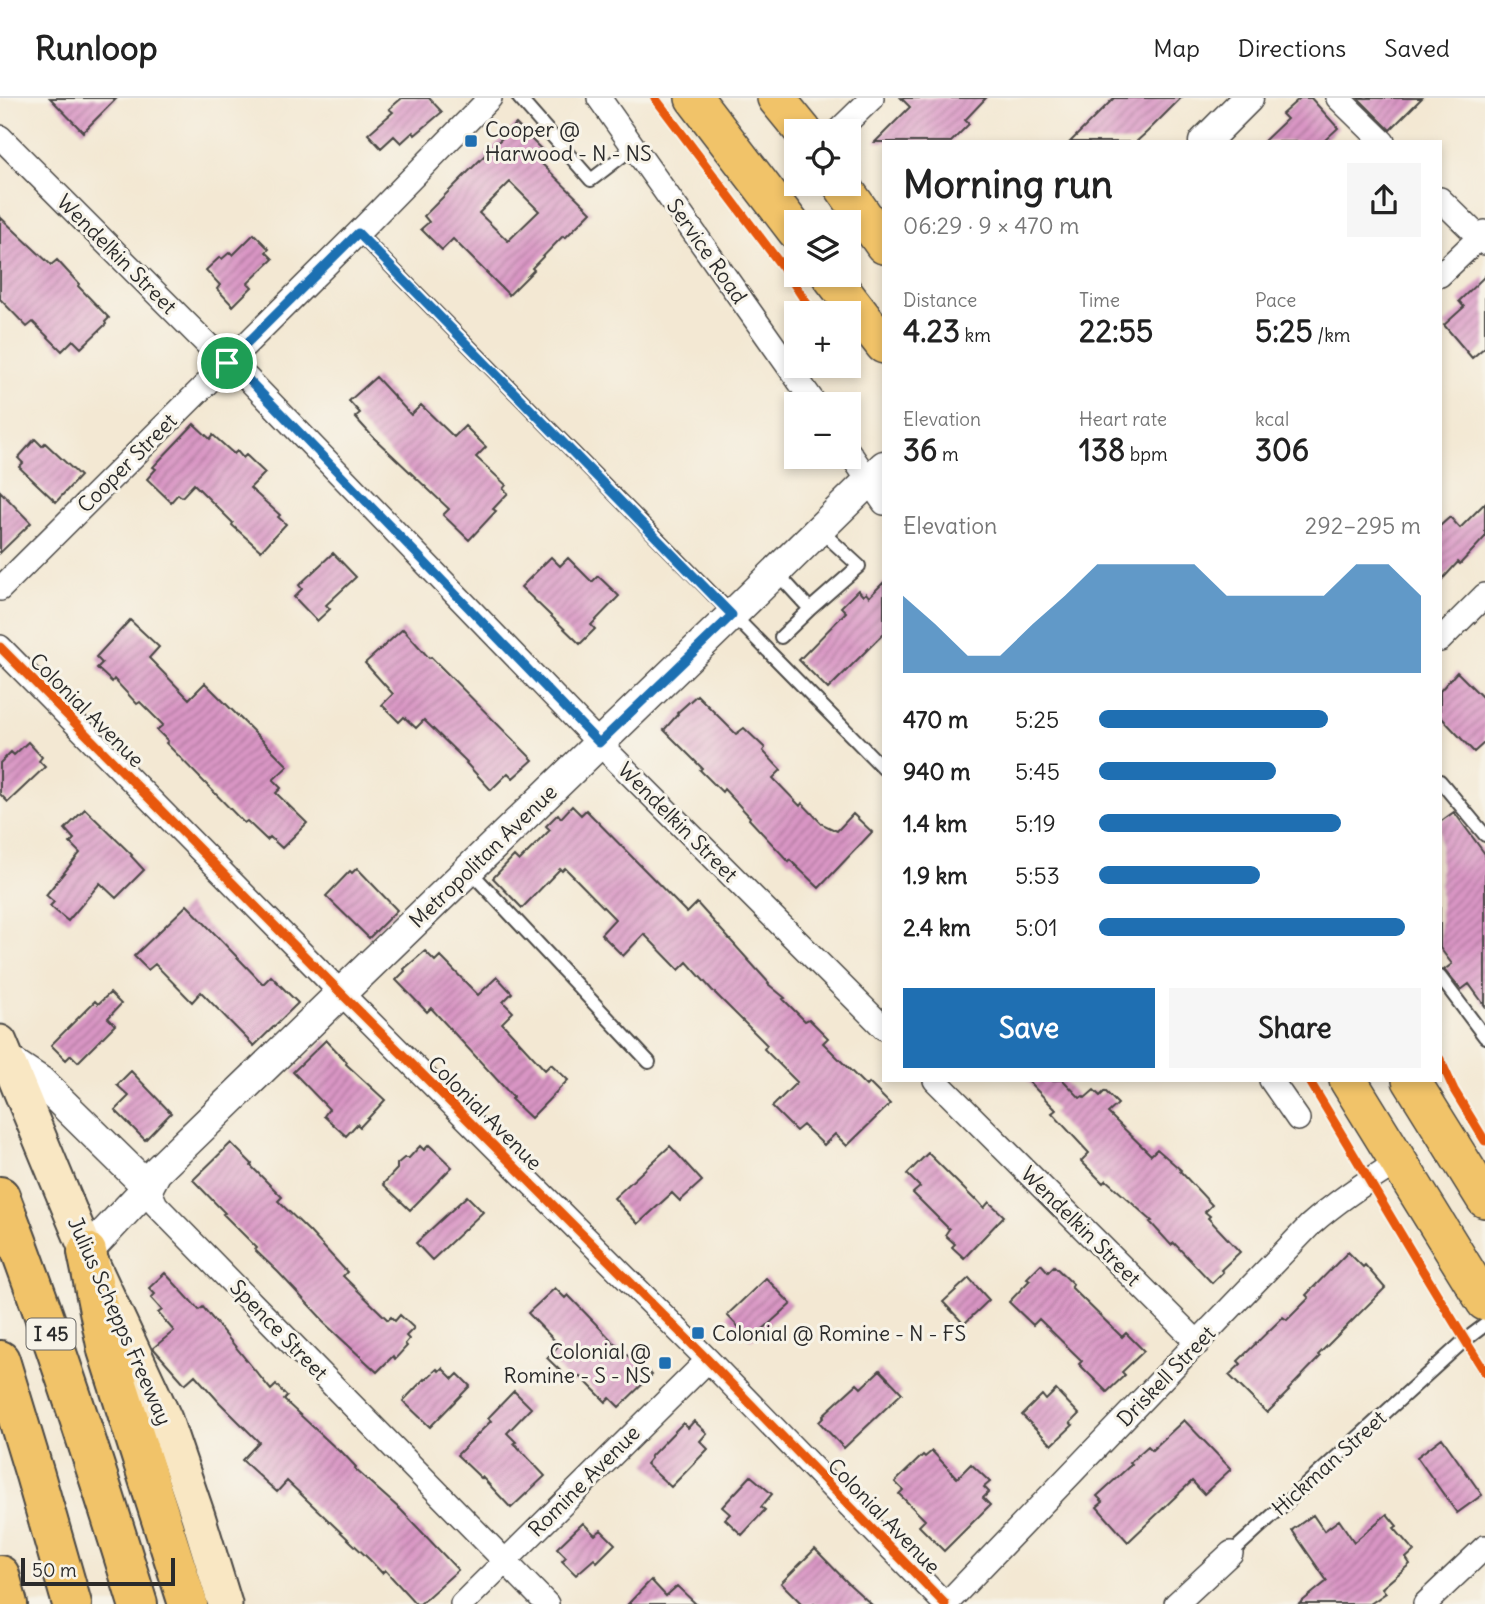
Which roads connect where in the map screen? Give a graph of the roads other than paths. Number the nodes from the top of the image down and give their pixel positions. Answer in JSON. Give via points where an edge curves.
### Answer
{"nodes":[{"id":1,"x":489,"y":98,"type":"edge"},
{"id":2,"x":519,"y":98,"type":"edge"},
{"id":3,"x":599,"y":98,"type":"edge"},
{"id":4,"x":694,"y":98,"type":"edge"},
{"id":5,"x":776,"y":98,"type":"edge"},
{"id":6,"x":872,"y":98,"type":"edge"},
{"id":7,"x":1248,"y":98,"type":"edge"},
{"id":8,"x":1338,"y":98,"type":"edge"},
{"id":9,"x":793,"y":119,"type":"edge"},
{"id":10,"x":850,"y":119,"type":"edge"},
{"id":11,"x":0,"y":137,"type":"edge"},
{"id":12,"x":1206,"y":140,"type":"edge"},
{"id":13,"x":1380,"y":140,"type":"edge"},
{"id":14,"x":634,"y":147,"type":"junction"},
{"id":15,"x":850,"y":196,"type":"edge"},
{"id":16,"x":1442,"y":201,"type":"edge"},
{"id":17,"x":784,"y":215,"type":"edge"},
{"id":18,"x":358,"y":233,"type":"junction"},
{"id":19,"x":1483,"y":237,"type":"edge"},
{"id":20,"x":882,"y":241,"type":"edge"},
{"id":21,"x":1442,"y":273,"type":"edge"},
{"id":22,"x":839,"y":287,"type":"edge"},
{"id":23,"x":882,"y":342,"type":"edge"},
{"id":24,"x":227,"y":363,"type":"junction"},
{"id":25,"x":807,"y":392,"type":"edge"},
{"id":26,"x":861,"y":464,"type":"edge"},
{"id":27,"x":879,"y":483,"type":"edge"},
{"id":28,"x":819,"y":529,"type":"junction"},
{"id":29,"x":776,"y":572,"type":"junction"},
{"id":30,"x":0,"y":589,"type":"edge"},
{"id":31,"x":1481,"y":606,"type":"edge"},
{"id":32,"x":810,"y":609,"type":"junction"},
{"id":33,"x":732,"y":615,"type":"junction"},
{"id":34,"x":781,"y":637,"type":"dead end"},
{"id":35,"x":1442,"y":638,"type":"edge"},
{"id":36,"x":0,"y":647,"type":"edge"},
{"id":37,"x":599,"y":743,"type":"junction"},
{"id":38,"x":882,"y":767,"type":"edge"},
{"id":39,"x":1442,"y":783,"type":"edge"},
{"id":40,"x":1485,"y":835,"type":"edge"},
{"id":41,"x":468,"y":870,"type":"junction"},
{"id":42,"x":1442,"y":980,"type":"edge"},
{"id":43,"x":341,"y":993,"type":"junction"},
{"id":44,"x":882,"y":1026,"type":"edge"},
{"id":45,"x":1485,"y":1037,"type":"edge"},
{"id":46,"x":4,"y":1051,"type":"edge"},
{"id":47,"x":649,"y":1062,"type":"dead end"},
{"id":48,"x":937,"y":1082,"type":"edge"},
{"id":49,"x":1272,"y":1082,"type":"edge"},
{"id":50,"x":1349,"y":1082,"type":"edge"},
{"id":51,"x":1412,"y":1082,"type":"edge"},
{"id":52,"x":1298,"y":1119,"type":"dead end"},
{"id":53,"x":1398,"y":1162,"type":"junction"},
{"id":54,"x":148,"y":1187,"type":"junction"},
{"id":55,"x":1482,"y":1188,"type":"edge"},
{"id":56,"x":0,"y":1196,"type":"edge"},
{"id":57,"x":87,"y":1252,"type":"junction"},
{"id":58,"x":1485,"y":1302,"type":"edge"},
{"id":59,"x":1485,"y":1325,"type":"edge"},
{"id":60,"x":1198,"y":1343,"type":"junction"},
{"id":61,"x":0,"y":1360,"type":"edge"},
{"id":62,"x":708,"y":1360,"type":"junction"},
{"id":63,"x":1485,"y":1547,"type":"edge"},
{"id":64,"x":1231,"y":1553,"type":"joint"},
{"id":65,"x":505,"y":1560,"type":"junction"},
{"id":66,"x":0,"y":1575,"type":"edge"},
{"id":67,"x":8,"y":1604,"type":"edge"},
{"id":68,"x":72,"y":1604,"type":"edge"},
{"id":69,"x":138,"y":1604,"type":"edge"},
{"id":70,"x":188,"y":1604,"type":"edge"},
{"id":71,"x":225,"y":1604,"type":"edge"},
{"id":72,"x":462,"y":1604,"type":"edge"},
{"id":73,"x":547,"y":1604,"type":"edge"},
{"id":74,"x":945,"y":1604,"type":"edge"},
{"id":75,"x":1177,"y":1604,"type":"edge"},
{"id":76,"x":1425,"y":1604,"type":"edge"}],
"edges":[{"from":1,"to":18,"type":"street","name":"Cooper Street"},
{"from":2,"to":14,"type":"lane","via":[[591,180]]},
{"from":3,"to":14,"type":"street","name":"Service Road"},
{"from":4,"to":17,"type":"main road"},
{"from":5,"to":9,"type":"main road"},
{"from":6,"to":10,"type":"street"},
{"from":7,"to":12,"type":"street"},
{"from":8,"to":13,"type":"street"},
{"from":11,"to":24,"type":"street","name":"Wendelkin Street"},
{"from":14,"to":25,"type":"street","name":"Service Road"},
{"from":15,"to":20,"type":"main road"},
{"from":16,"to":19,"type":"street"},
{"from":18,"to":24,"type":"street","name":"Cooper Street"},
{"from":18,"to":33,"type":"lane"},
{"from":19,"to":21,"type":"street"},
{"from":22,"to":23,"type":"main road"},
{"from":24,"to":30,"type":"street","name":"Cooper Street"},
{"from":24,"to":37,"type":"street","name":"Wendelkin Street","via":[[248,379]]},
{"from":26,"to":27,"type":"street"},
{"from":27,"to":28,"type":"street","name":"Metropolitan Avenue"},
{"from":28,"to":29,"type":"street","name":"Metropolitan Avenue"},
{"from":28,"to":32,"type":"lane","via":[[859,566]]},
{"from":29,"to":32,"type":"lane"},
{"from":29,"to":33,"type":"street","name":"Metropolitan Avenue"},
{"from":31,"to":35,"type":"street"},
{"from":32,"to":34,"type":"lane"},
{"from":33,"to":37,"type":"street","name":"Metropolitan Avenue"},
{"from":33,"to":38,"type":"lane"},
{"from":36,"to":43,"type":"street","name":"Colonial Avenue"},
{"from":37,"to":41,"type":"street","name":"Metropolitan Avenue"},
{"from":37,"to":44,"type":"street","name":"Wendelkin Street"},
{"from":39,"to":40,"type":"lane"},
{"from":41,"to":43,"type":"street","name":"Metropolitan Avenue"},
{"from":41,"to":47,"type":"lane"},
{"from":42,"to":45,"type":"lane"},
{"from":43,"to":54,"type":"street","name":"Metropolitan Avenue","via":[[156,1172]]},
{"from":43,"to":62,"type":"street","name":"Colonial Avenue"},
{"from":46,"to":54,"type":"street","name":"Spence Street"},
{"from":46,"to":57,"type":"main road","name":"Julius Schepps Freeway"},
{"from":48,"to":60,"type":"street","name":"Wendelkin Street"},
{"from":49,"to":52,"type":"street"},
{"from":50,"to":53,"type":"main road"},
{"from":51,"to":55,"type":"main road"},
{"from":53,"to":58,"type":"main road"},
{"from":53,"to":60,"type":"street","name":"Driskell Street","via":[[1332,1205]]},
{"from":54,"to":57,"type":"street","name":"Metropolitan Avenue"},
{"from":54,"to":65,"type":"street","name":"Spence Street","via":[[156,1205]]},
{"from":56,"to":69,"type":"highway","number":"I 45","via":[[75,1401]]},
{"from":57,"to":70,"type":"highway","via":[[107,1350]]},
{"from":57,"to":71,"type":"main road","name":"Julius Schepps Freeway","via":[[165,1419]]},
{"from":59,"to":64,"type":"lane","name":"Hickman Street"},
{"from":60,"to":74,"type":"street","name":"Driskell Street"},
{"from":61,"to":68,"type":"highway","number":"I 45"},
{"from":62,"to":65,"type":"street","name":"Romine Avenue"},
{"from":62,"to":74,"type":"street","name":"Colonial Avenue"},
{"from":63,"to":76,"type":"street"},
{"from":64,"to":75,"type":"street","name":"Hickman Street"},
{"from":65,"to":72,"type":"street","name":"Romine Avenue"},
{"from":65,"to":73,"type":"street","name":"Spence Street"},
{"from":66,"to":67,"type":"highway"}]}
